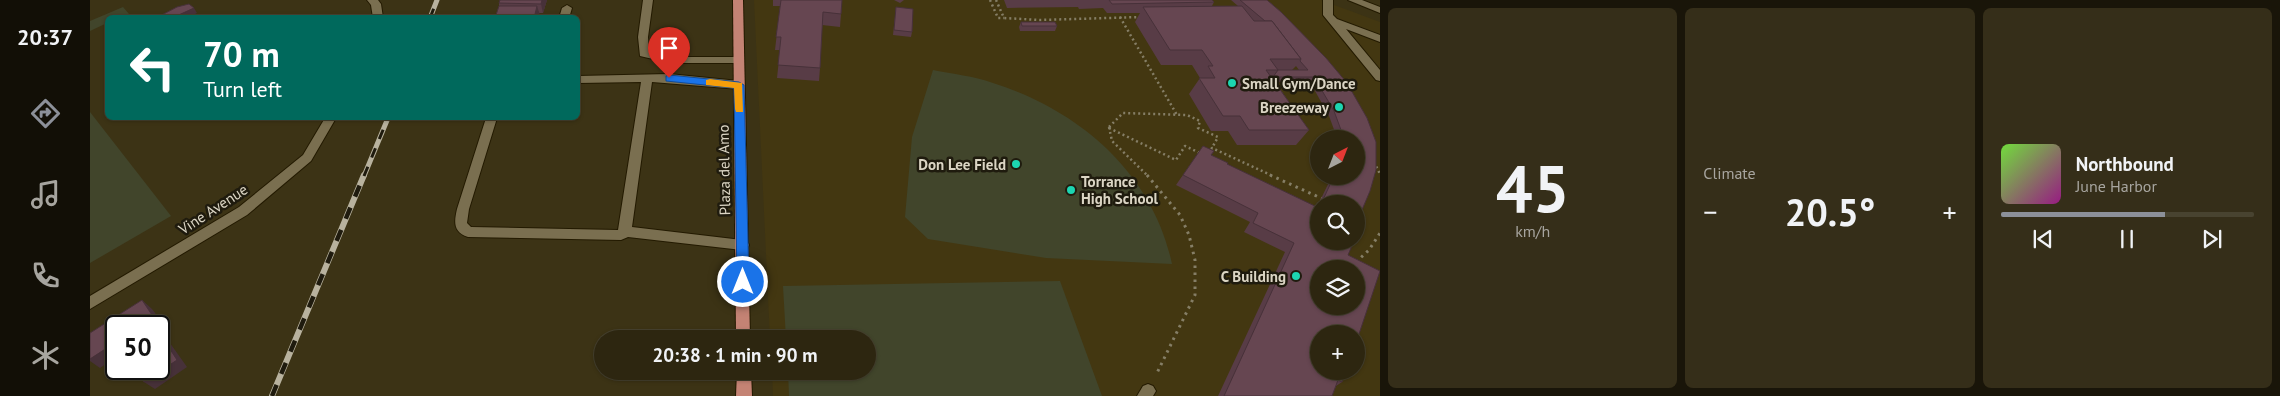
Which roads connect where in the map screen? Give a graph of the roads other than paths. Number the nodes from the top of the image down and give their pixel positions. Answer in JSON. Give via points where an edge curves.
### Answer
{"nodes":[{"id":1,"x":372,"y":0,"type":"edge"},
{"id":2,"x":648,"y":0,"type":"edge"},
{"id":3,"x":738,"y":0,"type":"edge"},
{"id":4,"x":1328,"y":0,"type":"edge"},
{"id":5,"x":1353,"y":0,"type":"edge"},
{"id":6,"x":1380,"y":10,"type":"edge"},
{"id":7,"x":378,"y":15,"type":"edge"},
{"id":8,"x":1333,"y":21,"type":"junction"},
{"id":9,"x":1380,"y":38,"type":"edge"},
{"id":10,"x":739,"y":60,"type":"junction"},
{"id":11,"x":1380,"y":77,"type":"edge"},
{"id":12,"x":580,"y":79,"type":"edge"},
{"id":13,"x":647,"y":80,"type":"junction"},
{"id":14,"x":739,"y":85,"type":"junction"},
{"id":15,"x":329,"y":120,"type":"edge"},
{"id":16,"x":491,"y":120,"type":"edge"},
{"id":17,"x":625,"y":231,"type":"junction"},
{"id":18,"x":742,"y":245,"type":"junction"},
{"id":19,"x":90,"y":303,"type":"edge"},
{"id":20,"x":743,"y":330,"type":"edge"},
{"id":21,"x":744,"y":380,"type":"edge"},
{"id":22,"x":744,"y":396,"type":"edge"}],
"edges":[{"from":1,"to":7,"type":"street"},
{"from":2,"to":10,"type":"street","via":[[644,54],[670,60]]},
{"from":3,"to":10,"type":"main road","name":"Plaza del Amo"},
{"from":4,"to":8,"type":"street","via":[[1328,15]]},
{"from":5,"to":6,"type":"street"},
{"from":8,"to":9,"type":"street"},
{"from":8,"to":11,"type":"street"},
{"from":10,"to":14,"type":"main road","name":"Plaza del Amo"},
{"from":12,"to":13,"type":"street"},
{"from":13,"to":14,"type":"street","via":[[669,78]]},
{"from":13,"to":17,"type":"street"},
{"from":14,"to":18,"type":"main road","name":"Plaza del Amo"},
{"from":15,"to":19,"type":"street","name":"Vine Avenue","via":[[307,158],[249,206]]},
{"from":16,"to":17,"type":"street","via":[[460,224],[468,232],[621,235]]},
{"from":17,"to":18,"type":"street"},
{"from":18,"to":20,"type":"main road","name":"Plaza del Amo"},
{"from":21,"to":22,"type":"main road"}]}
